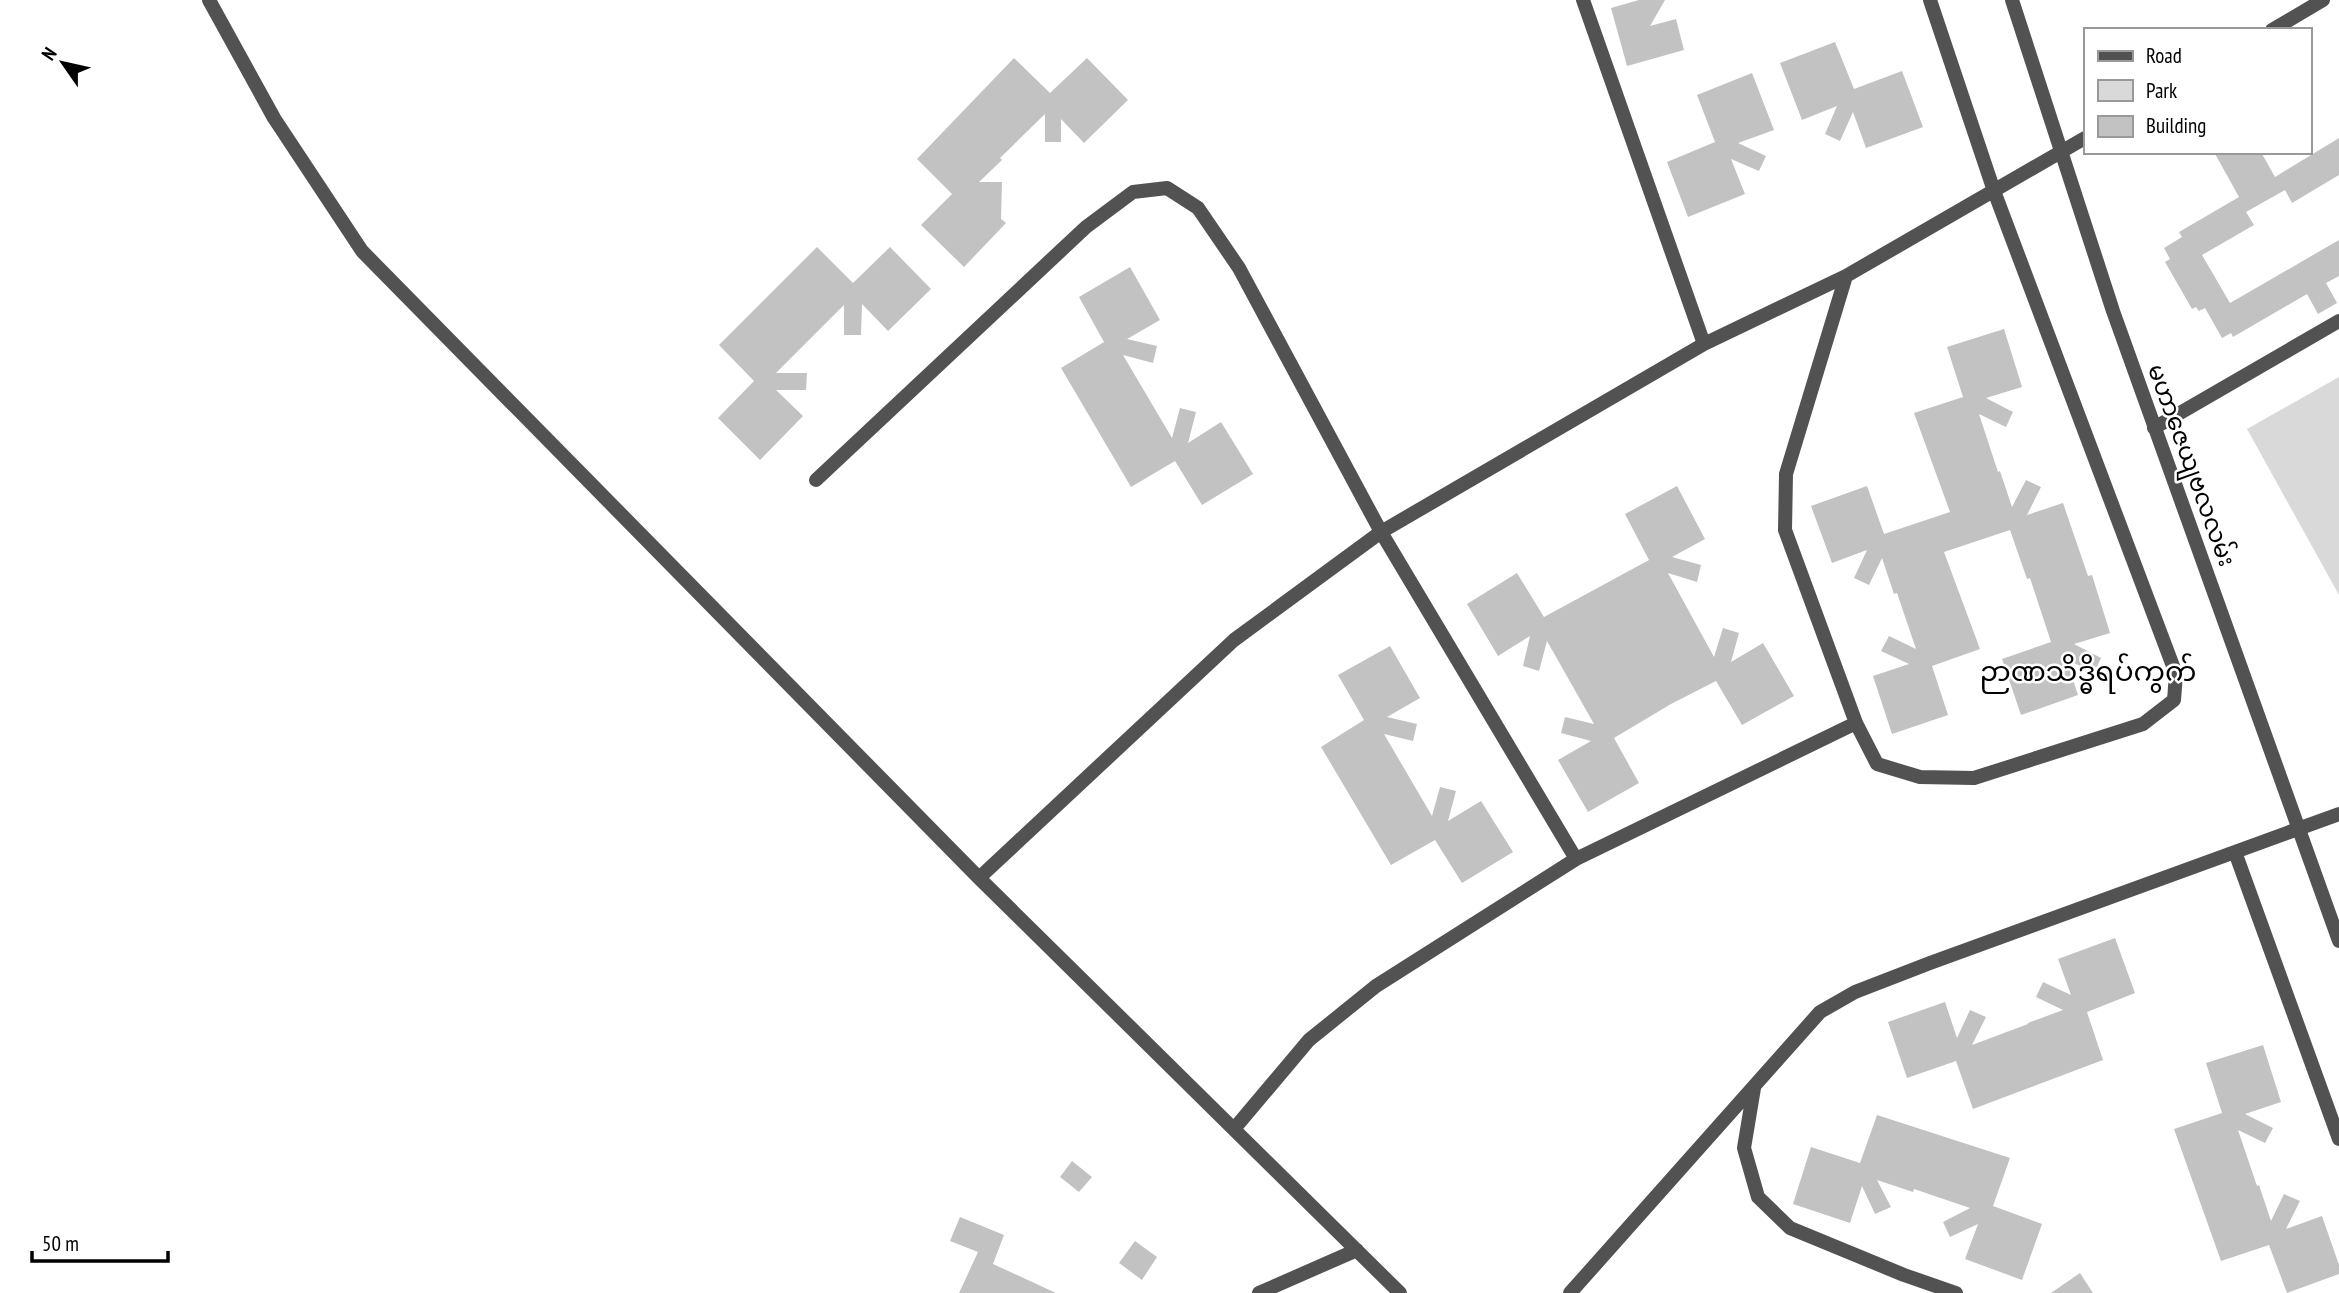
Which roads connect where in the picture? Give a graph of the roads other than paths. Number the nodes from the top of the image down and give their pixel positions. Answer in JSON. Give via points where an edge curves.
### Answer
{"nodes":[{"id":1,"x":209,"y":0,"type":"edge"},
{"id":2,"x":1583,"y":0,"type":"edge"},
{"id":3,"x":1930,"y":0,"type":"edge"},
{"id":4,"x":2012,"y":0,"type":"edge"},
{"id":5,"x":2323,"y":0,"type":"edge"},
{"id":6,"x":2275,"y":28,"type":"edge"},
{"id":7,"x":2084,"y":139,"type":"edge"},
{"id":8,"x":2061,"y":152,"type":"junction"},
{"id":9,"x":1994,"y":191,"type":"junction"},
{"id":10,"x":1846,"y":276,"type":"junction"},
{"id":11,"x":2339,"y":321,"type":"edge"},
{"id":12,"x":1704,"y":344,"type":"junction"},
{"id":13,"x":2154,"y":428,"type":"junction"},
{"id":14,"x":816,"y":480,"type":"dead end"},
{"id":15,"x":1381,"y":532,"type":"junction"},
{"id":16,"x":1856,"y":723,"type":"junction"},
{"id":17,"x":2339,"y":814,"type":"edge"},
{"id":18,"x":2299,"y":829,"type":"junction"},
{"id":19,"x":2235,"y":852,"type":"junction"},
{"id":20,"x":1576,"y":859,"type":"junction"},
{"id":21,"x":979,"y":878,"type":"junction"},
{"id":22,"x":2339,"y":941,"type":"edge"},
{"id":23,"x":1754,"y":1086,"type":"junction"},
{"id":24,"x":1234,"y":1129,"type":"junction"},
{"id":25,"x":2339,"y":1139,"type":"edge"},
{"id":26,"x":1357,"y":1250,"type":"junction"},
{"id":27,"x":1259,"y":1293,"type":"edge"},
{"id":28,"x":1400,"y":1293,"type":"edge"},
{"id":29,"x":1570,"y":1293,"type":"edge"},
{"id":30,"x":1956,"y":1293,"type":"edge"}],
"edges":[{"from":1,"to":21,"type":"street","via":[[274,118],[362,251]]},
{"from":2,"to":12,"type":"street"},
{"from":3,"to":9,"type":"street"},
{"from":4,"to":8,"type":"street","name":"မဟာဇေယျဗလလမ်း"},
{"from":5,"to":6,"type":"street"},
{"from":7,"to":8,"type":"street"},
{"from":8,"to":9,"type":"street"},
{"from":8,"to":13,"type":"street","name":"မဟာဇေယျဗလလမ်း"},
{"from":9,"to":10,"type":"street"},
{"from":9,"to":16,"type":"street","via":[[2176,674],[2174,700],[2143,724],[1974,778],[1920,777],[1877,764]]},
{"from":10,"to":12,"type":"street"},
{"from":10,"to":16,"type":"street","via":[[1786,474],[1785,530]]},
{"from":11,"to":13,"type":"street"},
{"from":12,"to":15,"type":"street"},
{"from":13,"to":18,"type":"street","name":"မဟာဇေယျဗလလမ်း"},
{"from":14,"to":15,"type":"street","via":[[1086,227],[1133,192],[1167,188],[1198,208],[1239,268]]},
{"from":15,"to":20,"type":"street"},
{"from":15,"to":21,"type":"street","via":[[1234,640]]},
{"from":16,"to":20,"type":"street"},
{"from":17,"to":18,"type":"street"},
{"from":18,"to":19,"type":"street"},
{"from":18,"to":22,"type":"street","name":"မဟာဇေယျဗလလမ်း"},
{"from":19,"to":23,"type":"street","via":[[1855,992],[1820,1012]]},
{"from":19,"to":25,"type":"street"},
{"from":20,"to":24,"type":"street","via":[[1376,986],[1309,1040]]},
{"from":21,"to":24,"type":"street"},
{"from":23,"to":29,"type":"street"},
{"from":23,"to":30,"type":"street","via":[[1744,1149],[1758,1196],[1790,1228]]},
{"from":24,"to":26,"type":"street"},
{"from":26,"to":27,"type":"street"},
{"from":26,"to":28,"type":"street"}]}
